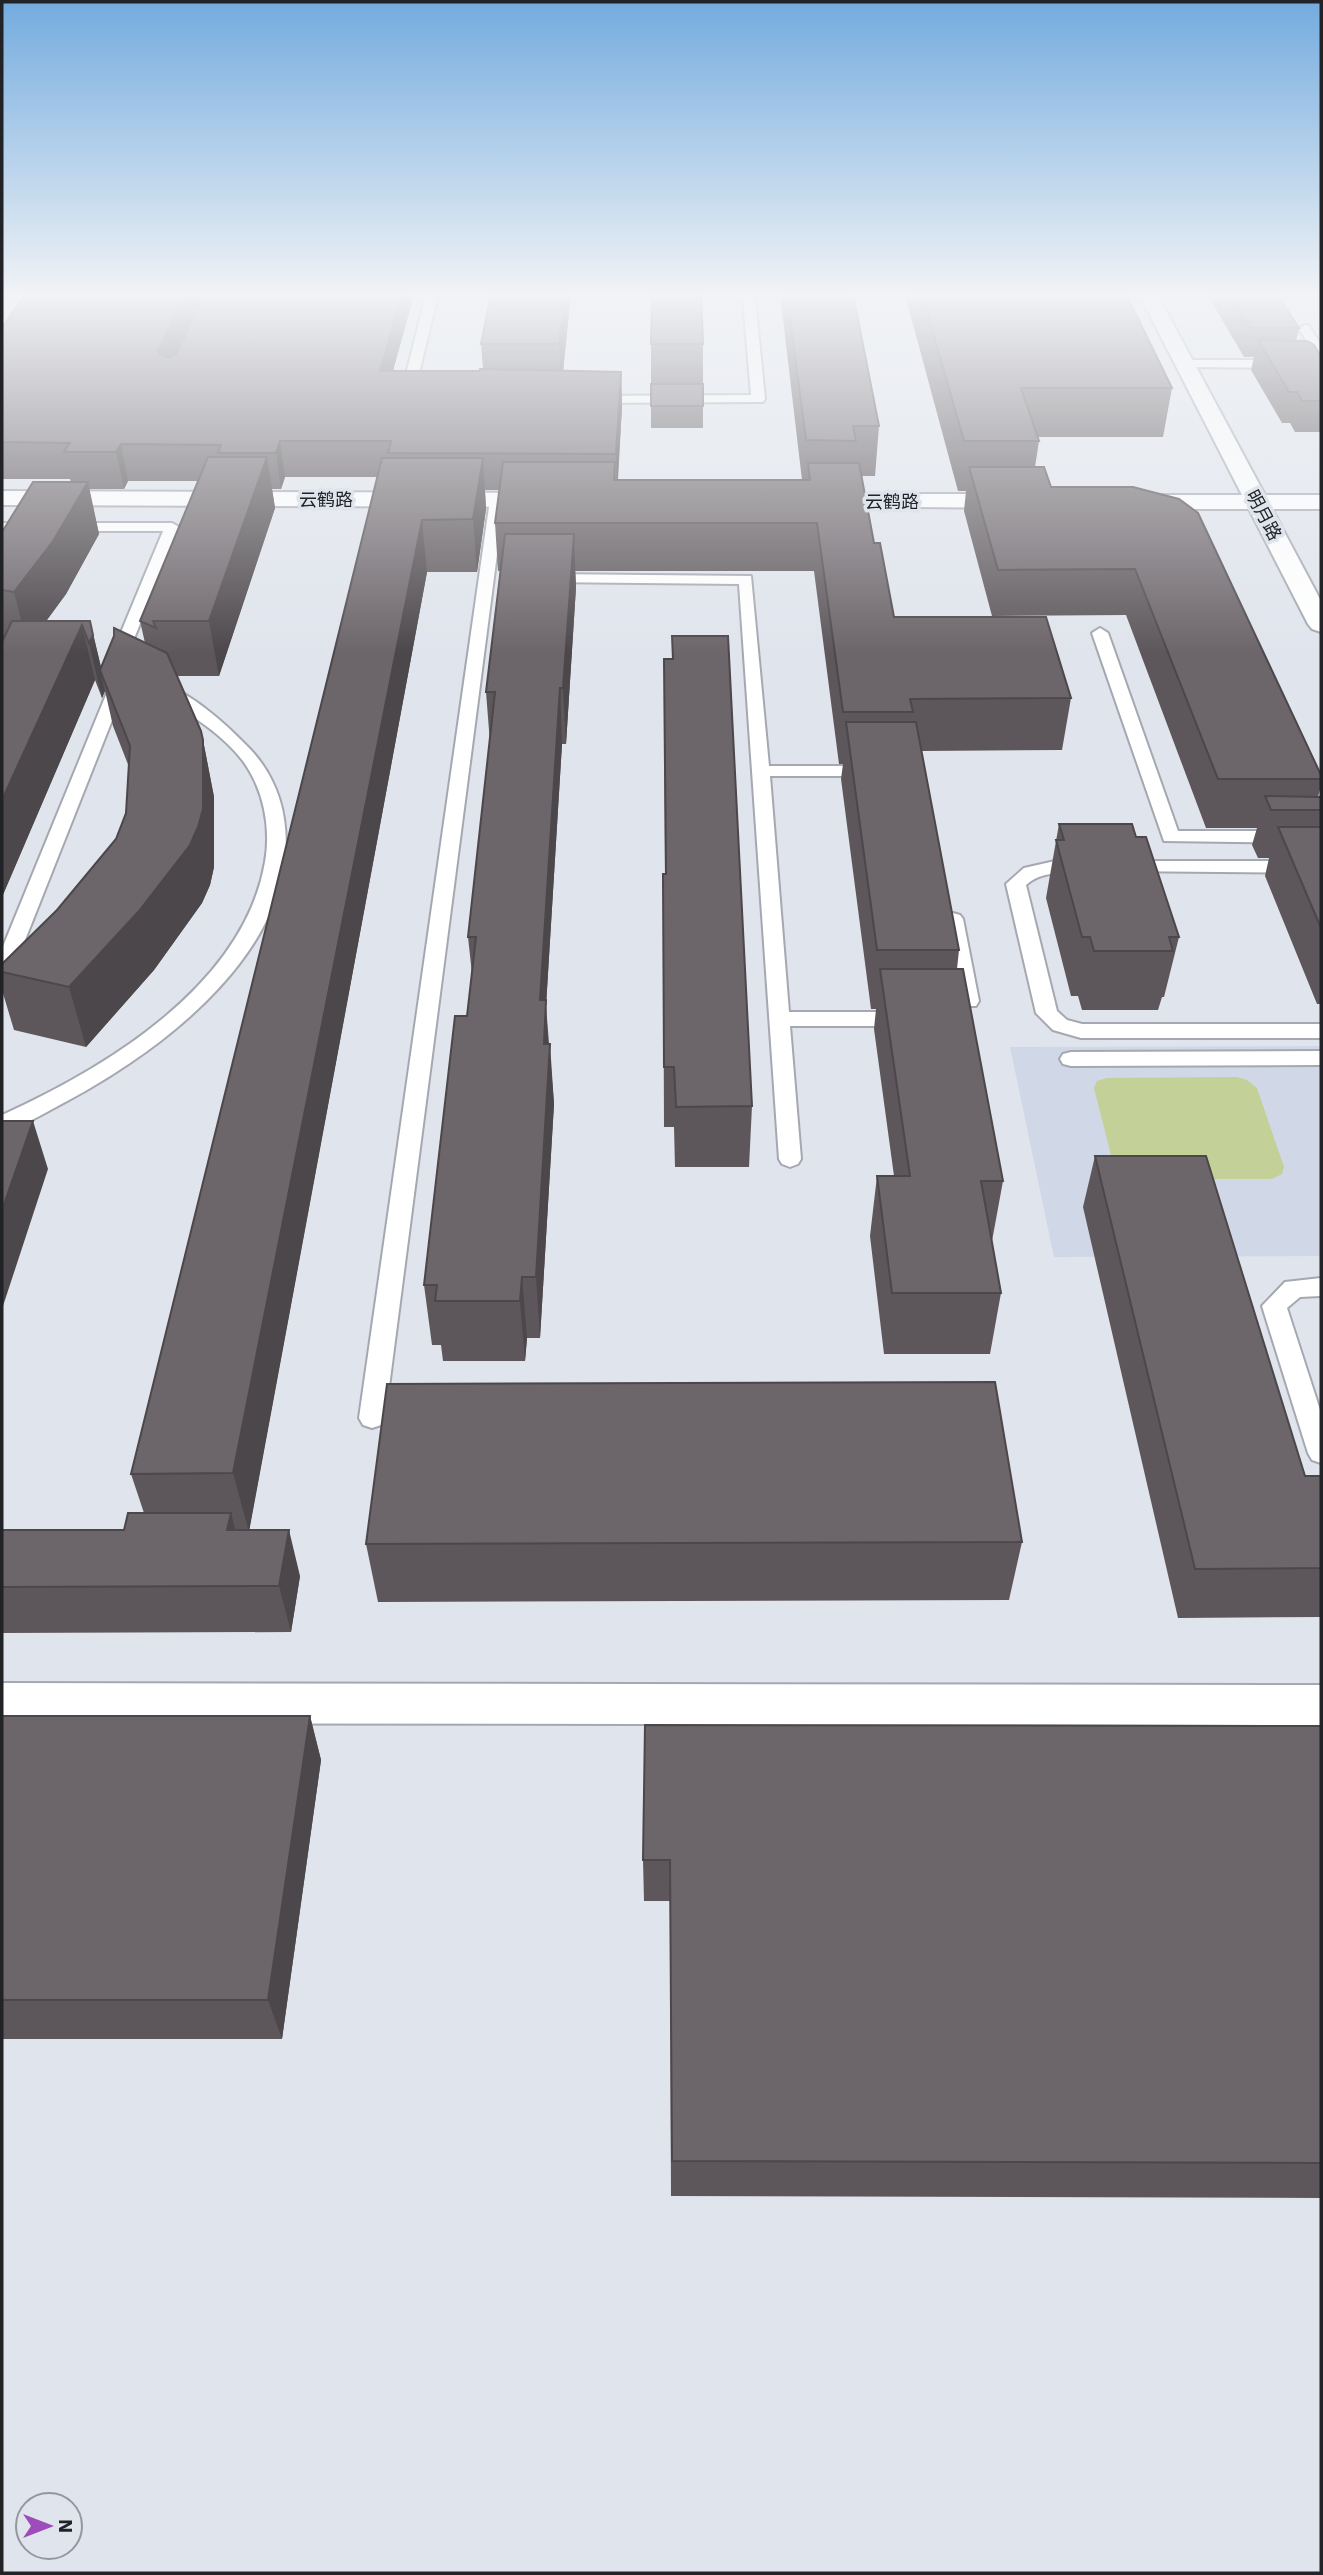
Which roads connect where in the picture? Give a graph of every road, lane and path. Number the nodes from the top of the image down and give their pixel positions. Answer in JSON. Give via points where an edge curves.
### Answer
{"nodes":[{"id":1,"x":1212,"y":414,"type":"edge"},
{"id":2,"x":2,"y":498,"type":"edge"},
{"id":3,"x":497,"y":500,"type":"junction"},
{"id":4,"x":566,"y":500,"type":"edge"},
{"id":5,"x":788,"y":501,"type":"edge"},
{"id":6,"x":1036,"y":502,"type":"edge"},
{"id":7,"x":1105,"y":502,"type":"edge"},
{"id":8,"x":1258,"y":502,"type":"junction"},
{"id":9,"x":1321,"y":502,"type":"edge"},
{"id":10,"x":2,"y":527,"type":"edge"},
{"id":11,"x":528,"y":579,"type":"edge"},
{"id":12,"x":1321,"y":624,"type":"edge"},
{"id":13,"x":1100,"y":633,"type":"dead end"},
{"id":14,"x":107,"y":669,"type":"junction"},
{"id":15,"x":760,"y":771,"type":"junction"},
{"id":16,"x":897,"y":771,"type":"edge"},
{"id":17,"x":1321,"y":837,"type":"edge"},
{"id":18,"x":1321,"y":867,"type":"edge"},
{"id":19,"x":950,"y":901,"type":"edge"},
{"id":20,"x":2,"y":974,"type":"edge"},
{"id":21,"x":779,"y":1019,"type":"junction"},
{"id":22,"x":931,"y":1019,"type":"edge"},
{"id":23,"x":959,"y":1019,"type":"edge"},
{"id":24,"x":1321,"y":1031,"type":"edge"},
{"id":25,"x":1321,"y":1058,"type":"edge"},
{"id":26,"x":1072,"y":1059,"type":"dead end"},
{"id":27,"x":2,"y":1124,"type":"edge"},
{"id":28,"x":790,"y":1159,"type":"dead end"},
{"id":29,"x":1321,"y":1287,"type":"edge"},
{"id":30,"x":372,"y":1418,"type":"dead end"},
{"id":31,"x":1321,"y":1453,"type":"edge"},
{"id":32,"x":2,"y":1703,"type":"edge"},
{"id":33,"x":1321,"y":1705,"type":"edge"}],
"edges":[{"from":1,"to":8,"type":"street","name":"明月路"},
{"from":2,"to":3,"type":"street","name":"云鹤路"},
{"from":3,"to":4,"type":"street","name":"云鹤路"},
{"from":3,"to":30,"type":"lane","via":[[494,579]]},
{"from":5,"to":6,"type":"street","name":"云鹤路"},
{"from":7,"to":8,"type":"street"},
{"from":8,"to":9,"type":"street"},
{"from":8,"to":12,"type":"street","name":"明月路"},
{"from":10,"to":14,"type":"lane","via":[[172,527]]},
{"from":11,"to":15,"type":"lane","via":[[746,579]]},
{"from":13,"to":17,"type":"lane","via":[[1171,838]]},
{"from":14,"to":20,"type":"lane","via":[[116,690]]},
{"from":14,"to":27,"type":"lane","via":[[193,706],[242,746],[268,786],[278,822],[279,852],[272,883],[240,948],[179,1015],[90,1079]]},
{"from":15,"to":16,"type":"lane"},
{"from":15,"to":21,"type":"lane"},
{"from":18,"to":24,"type":"lane","via":[[1041,867],[1027,872],[1016,884],[1047,1013],[1059,1025],[1081,1031]]},
{"from":19,"to":23,"type":"lane","via":[[972,1019]]},
{"from":21,"to":22,"type":"lane"},
{"from":21,"to":28,"type":"lane"},
{"from":25,"to":26,"type":"lane"},
{"from":29,"to":31,"type":"lane","via":[[1294,1288],[1274,1306]]},
{"from":32,"to":33,"type":"street"}]}
